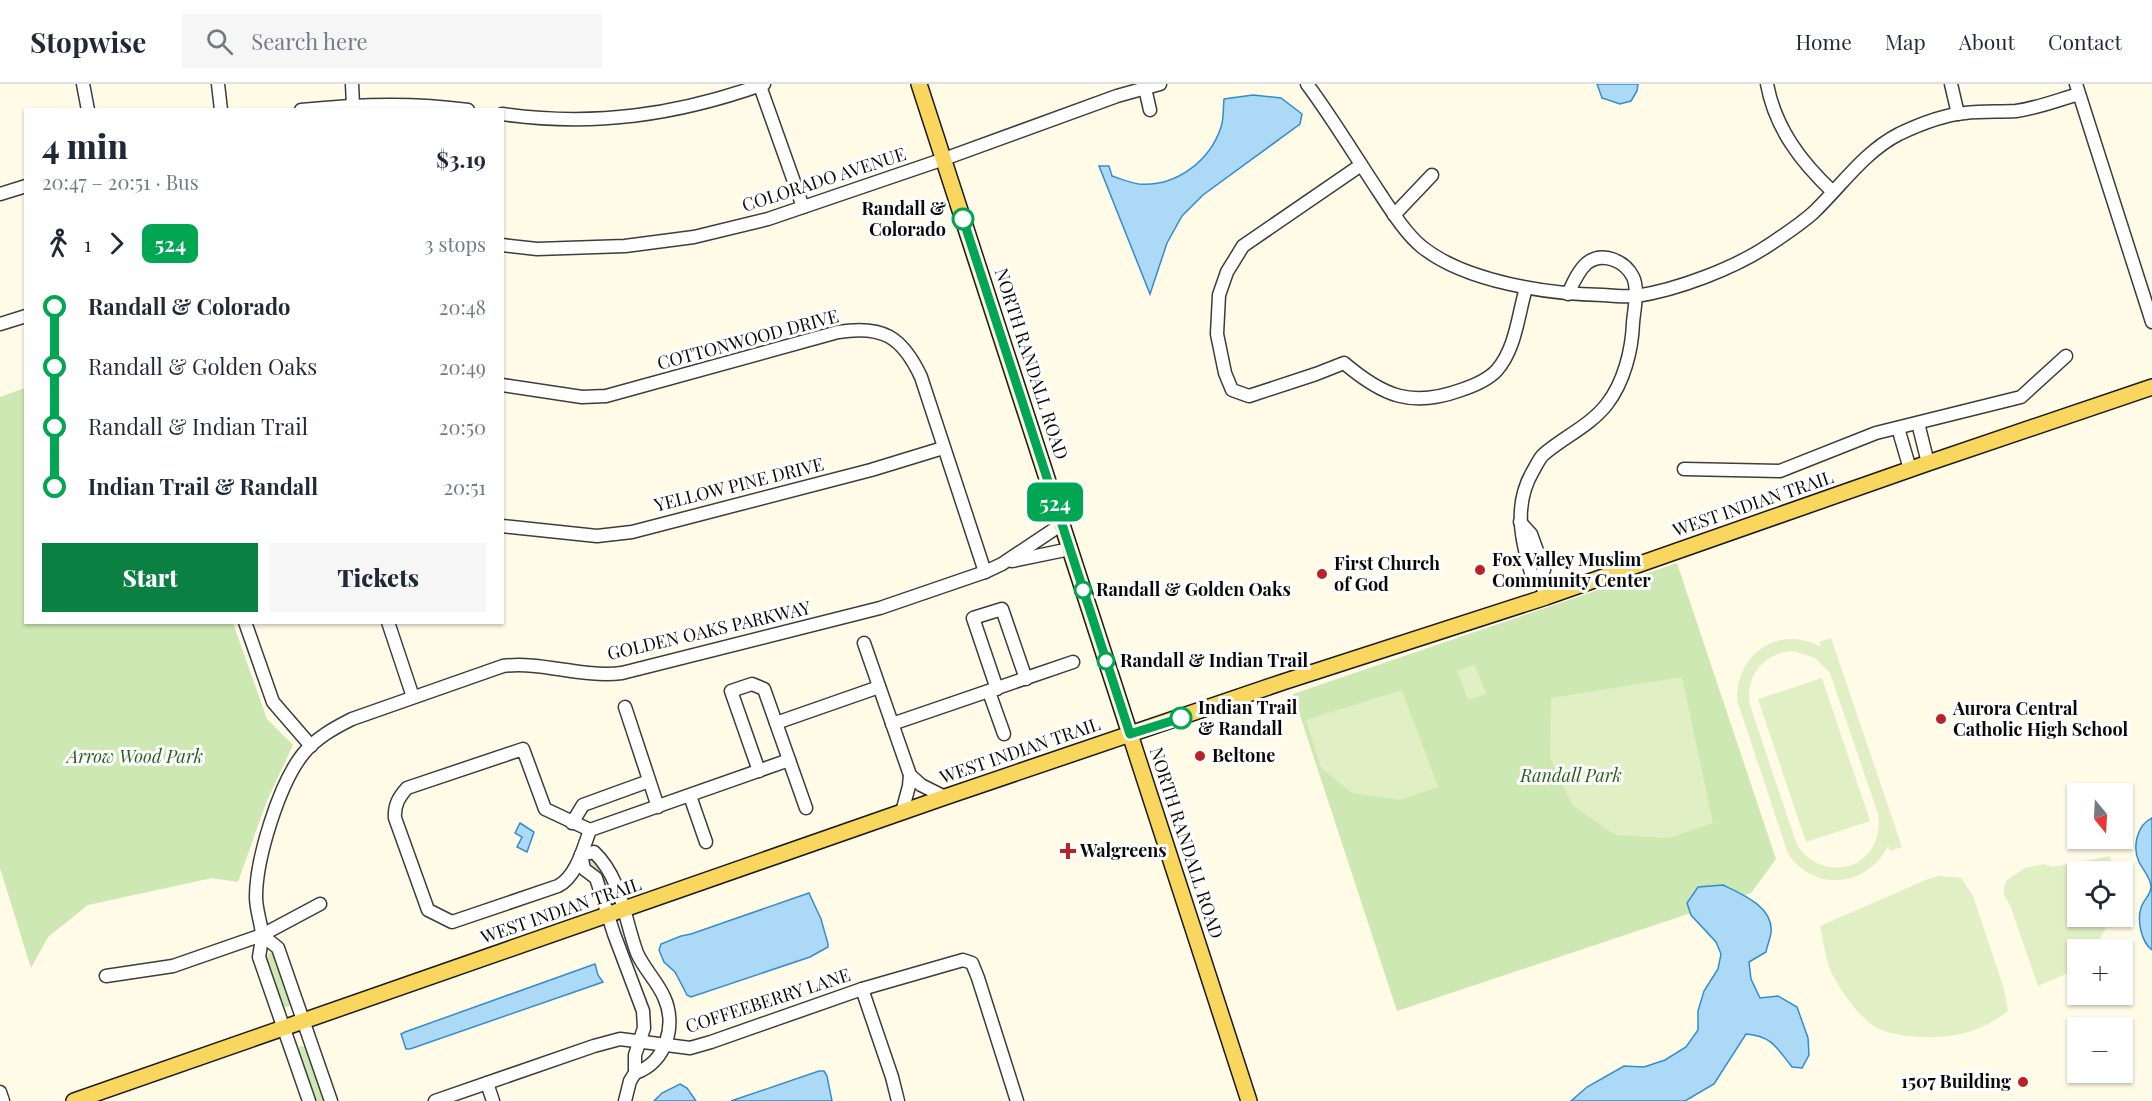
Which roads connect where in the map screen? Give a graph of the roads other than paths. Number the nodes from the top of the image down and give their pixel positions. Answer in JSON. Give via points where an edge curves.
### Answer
{"nodes":[{"id":1,"x":83,"y":84,"type":"edge"},
{"id":2,"x":218,"y":84,"type":"edge"},
{"id":3,"x":352,"y":84,"type":"edge"},
{"id":4,"x":919,"y":84,"type":"edge"},
{"id":5,"x":1160,"y":84,"type":"edge"},
{"id":6,"x":1307,"y":84,"type":"edge"},
{"id":7,"x":1767,"y":84,"type":"edge"},
{"id":8,"x":1951,"y":84,"type":"edge"},
{"id":9,"x":762,"y":85,"type":"edge"},
{"id":10,"x":1144,"y":86,"type":"edge"},
{"id":11,"x":2077,"y":89,"type":"edge"},
{"id":12,"x":353,"y":105,"type":"junction"},
{"id":13,"x":88,"y":108,"type":"edge"},
{"id":14,"x":221,"y":108,"type":"edge"},
{"id":15,"x":322,"y":108,"type":"edge"},
{"id":16,"x":445,"y":108,"type":"edge"},
{"id":17,"x":1150,"y":110,"type":"dead end"},
{"id":18,"x":504,"y":114,"type":"edge"},
{"id":19,"x":1958,"y":114,"type":"junction"},
{"id":20,"x":944,"y":159,"type":"junction"},
{"id":21,"x":1361,"y":165,"type":"junction"},
{"id":22,"x":1432,"y":175,"type":"dead end"},
{"id":23,"x":24,"y":187,"type":"edge"},
{"id":24,"x":1833,"y":192,"type":"junction"},
{"id":25,"x":0,"y":194,"type":"edge"},
{"id":26,"x":803,"y":207,"type":"junction"},
{"id":27,"x":1394,"y":215,"type":"junction"},
{"id":28,"x":504,"y":245,"type":"edge"},
{"id":29,"x":1526,"y":288,"type":"junction"},
{"id":30,"x":1568,"y":294,"type":"junction"},
{"id":31,"x":1635,"y":296,"type":"junction"},
{"id":32,"x":24,"y":317,"type":"edge"},
{"id":33,"x":2152,"y":322,"type":"edge"},
{"id":34,"x":0,"y":324,"type":"edge"},
{"id":35,"x":2066,"y":356,"type":"dead end"},
{"id":36,"x":504,"y":385,"type":"edge"},
{"id":37,"x":2152,"y":387,"type":"edge"},
{"id":38,"x":1918,"y":423,"type":"junction"},
{"id":39,"x":1899,"y":428,"type":"junction"},
{"id":40,"x":943,"y":448,"type":"junction"},
{"id":41,"x":1928,"y":463,"type":"junction"},
{"id":42,"x":1684,"y":469,"type":"dead end"},
{"id":43,"x":1910,"y":470,"type":"junction"},
{"id":44,"x":1062,"y":524,"type":"junction"},
{"id":45,"x":504,"y":526,"type":"edge"},
{"id":46,"x":1070,"y":549,"type":"junction"},
{"id":47,"x":1002,"y":564,"type":"junction"},
{"id":48,"x":985,"y":572,"type":"junction"},
{"id":49,"x":1546,"y":597,"type":"junction"},
{"id":50,"x":245,"y":624,"type":"edge"},
{"id":51,"x":389,"y":624,"type":"edge"},
{"id":52,"x":864,"y":643,"type":"dead end"},
{"id":53,"x":1073,"y":662,"type":"dead end"},
{"id":54,"x":1026,"y":679,"type":"junction"},
{"id":55,"x":879,"y":687,"type":"junction"},
{"id":56,"x":993,"y":690,"type":"junction"},
{"id":57,"x":413,"y":697,"type":"junction"},
{"id":58,"x":625,"y":707,"type":"dead end"},
{"id":59,"x":776,"y":723,"type":"junction"},
{"id":60,"x":892,"y":724,"type":"junction"},
{"id":61,"x":1004,"y":734,"type":"dead end"},
{"id":62,"x":1130,"y":734,"type":"junction"},
{"id":63,"x":311,"y":746,"type":"junction"},
{"id":64,"x":789,"y":760,"type":"junction"},
{"id":65,"x":759,"y":771,"type":"junction"},
{"id":66,"x":910,"y":775,"type":"junction"},
{"id":67,"x":649,"y":781,"type":"junction"},
{"id":68,"x":690,"y":796,"type":"junction"},
{"id":69,"x":945,"y":797,"type":"junction"},
{"id":70,"x":658,"y":807,"type":"junction"},
{"id":71,"x":806,"y":808,"type":"dead end"},
{"id":72,"x":902,"y":812,"type":"junction"},
{"id":73,"x":572,"y":823,"type":"junction"},
{"id":74,"x":590,"y":830,"type":"junction"},
{"id":75,"x":706,"y":842,"type":"dead end"},
{"id":76,"x":581,"y":855,"type":"junction"},
{"id":77,"x":320,"y":904,"type":"dead end"},
{"id":78,"x":625,"y":909,"type":"junction"},
{"id":79,"x":608,"y":915,"type":"junction"},
{"id":80,"x":262,"y":935,"type":"junction"},
{"id":81,"x":106,"y":976,"type":"dead end"},
{"id":82,"x":862,"y":989,"type":"junction"},
{"id":83,"x":304,"y":1022,"type":"junction"},
{"id":84,"x":284,"y":1029,"type":"junction"},
{"id":85,"x":638,"y":1041,"type":"junction"},
{"id":86,"x":666,"y":1046,"type":"junction"},
{"id":87,"x":635,"y":1073,"type":"junction"},
{"id":88,"x":487,"y":1083,"type":"junction"},
{"id":89,"x":0,"y":1092,"type":"edge"},
{"id":90,"x":3,"y":1101,"type":"edge"},
{"id":91,"x":74,"y":1101,"type":"edge"},
{"id":92,"x":309,"y":1101,"type":"edge"},
{"id":93,"x":331,"y":1101,"type":"edge"},
{"id":94,"x":435,"y":1101,"type":"edge"},
{"id":95,"x":493,"y":1101,"type":"edge"},
{"id":96,"x":625,"y":1101,"type":"edge"},
{"id":97,"x":898,"y":1101,"type":"edge"},
{"id":98,"x":1017,"y":1101,"type":"edge"},
{"id":99,"x":1249,"y":1101,"type":"edge"}],
"edges":[{"from":1,"to":13,"type":"street"},
{"from":2,"to":14,"type":"street"},
{"from":3,"to":12,"type":"street"},
{"from":4,"to":20,"type":"main road","name":"NORTH RANDALL ROAD"},
{"from":5,"to":10,"type":"street","name":"COLORADO AVENUE"},
{"from":6,"to":21,"type":"street"},
{"from":7,"to":24,"type":"street","via":[[1787,137],[1809,168]]},
{"from":8,"to":19,"type":"street"},
{"from":9,"to":18,"type":"street","via":[[684,108],[640,116],[599,120]]},
{"from":9,"to":26,"type":"street"},
{"from":10,"to":17,"type":"street"},
{"from":10,"to":20,"type":"street","name":"COLORADO AVENUE"},
{"from":11,"to":19,"type":"street","via":[[2038,107]]},
{"from":11,"to":33,"type":"street"},
{"from":12,"to":15,"type":"street"},
{"from":12,"to":16,"type":"street"},
{"from":19,"to":24,"type":"street","via":[[1931,120],[1897,135],[1869,155]]},
{"from":20,"to":26,"type":"street","name":"COLORADO AVENUE"},
{"from":20,"to":44,"type":"main road","name":"NORTH RANDALL ROAD"},
{"from":21,"to":27,"type":"street"},
{"from":21,"to":29,"type":"street","via":[[1243,246],[1227,272],[1219,295],[1217,334],[1232,390],[1249,396],[1344,363],[1386,392],[1413,399],[1442,397],[1472,386],[1496,371],[1511,348]]},
{"from":22,"to":27,"type":"street"},
{"from":23,"to":25,"type":"street"},
{"from":24,"to":31,"type":"street","via":[[1790,231],[1744,261],[1691,282]]},
{"from":26,"to":28,"type":"street","name":"COLORADO AVENUE","via":[[694,237],[658,242],[537,249]]},
{"from":27,"to":29,"type":"street","via":[[1421,246],[1448,263]]},
{"from":29,"to":30,"type":"street"},
{"from":30,"to":31,"type":"street"},
{"from":30,"to":31,"type":"street","via":[[1576,276],[1597,258],[1614,259],[1627,267],[1634,278]]},
{"from":31,"to":49,"type":"street","via":[[1632,343],[1623,374],[1607,404],[1575,434],[1542,456],[1524,486],[1520,522],[1523,547],[1533,576],[1539,577]]},
{"from":32,"to":34,"type":"street"},
{"from":35,"to":38,"type":"street","via":[[2021,397]]},
{"from":36,"to":40,"type":"street","name":"COTTONWOOD DRIVE","via":[[582,397],[606,396],[859,328],[892,338],[914,362]]},
{"from":37,"to":41,"type":"main road","name":"WEST INDIAN TRAIL"},
{"from":38,"to":39,"type":"street"},
{"from":38,"to":41,"type":"street"},
{"from":39,"to":42,"type":"street","via":[[1855,440],[1780,471]]},
{"from":39,"to":43,"type":"street"},
{"from":40,"to":45,"type":"street","name":"YELLOW PINE DRIVE","via":[[633,532],[597,536]]},
{"from":40,"to":48,"type":"street","name":"COTTONWOOD DRIVE"},
{"from":41,"to":43,"type":"main road","name":"WEST INDIAN TRAIL"},
{"from":43,"to":49,"type":"main road","name":"WEST INDIAN TRAIL"},
{"from":44,"to":46,"type":"main road","name":"NORTH RANDALL ROAD"},
{"from":44,"to":47,"type":"street","name":"GOLDEN OAKS PARKWAY"},
{"from":46,"to":47,"type":"street","name":"GOLDEN OAKS PARKWAY"},
{"from":46,"to":62,"type":"main road","name":"NORTH RANDALL ROAD"},
{"from":47,"to":48,"type":"street","name":"GOLDEN OAKS PARKWAY"},
{"from":48,"to":57,"type":"street","name":"GOLDEN OAKS PARKWAY","via":[[880,608],[636,670],[593,675],[515,665]]},
{"from":49,"to":62,"type":"main road","name":"WEST INDIAN TRAIL"},
{"from":50,"to":63,"type":"street","via":[[273,702]]},
{"from":51,"to":57,"type":"street"},
{"from":52,"to":55,"type":"street"},
{"from":53,"to":54,"type":"street"},
{"from":54,"to":56,"type":"street"},
{"from":54,"to":56,"type":"street","via":[[1002,609],[973,618]]},
{"from":55,"to":59,"type":"street"},
{"from":55,"to":60,"type":"street"},
{"from":56,"to":60,"type":"street"},
{"from":56,"to":61,"type":"street"},
{"from":57,"to":63,"type":"street","name":"GOLDEN OAKS PARKWAY","via":[[336,727]]},
{"from":58,"to":67,"type":"street"},
{"from":59,"to":64,"type":"street"},
{"from":59,"to":65,"type":"street","via":[[764,690],[752,684],[731,691]]},
{"from":60,"to":66,"type":"street"},
{"from":62,"to":69,"type":"main road","name":"WEST INDIAN TRAIL"},
{"from":62,"to":99,"type":"main road","name":"NORTH RANDALL ROAD"},
{"from":63,"to":80,"type":"street","name":"GOLDEN OAKS PARKWAY","via":[[288,779],[261,860],[256,900]]},
{"from":64,"to":65,"type":"street"},
{"from":64,"to":71,"type":"street"},
{"from":65,"to":68,"type":"street"},
{"from":66,"to":69,"type":"street"},
{"from":66,"to":72,"type":"street"},
{"from":67,"to":70,"type":"street"},
{"from":67,"to":73,"type":"street","via":[[583,805]]},
{"from":68,"to":70,"type":"street"},
{"from":68,"to":75,"type":"street"},
{"from":69,"to":72,"type":"main road","name":"WEST INDIAN TRAIL"},
{"from":70,"to":74,"type":"street"},
{"from":72,"to":78,"type":"main road","name":"WEST INDIAN TRAIL"},
{"from":73,"to":74,"type":"street"},
{"from":73,"to":76,"type":"street","via":[[542,806],[523,749],[407,788],[394,810],[428,910],[452,922],[566,882]]},
{"from":74,"to":76,"type":"street"},
{"from":76,"to":78,"type":"street","via":[[594,852],[604,862]]},
{"from":76,"to":79,"type":"street","via":[[584,869],[596,878]]},
{"from":77,"to":80,"type":"street"},
{"from":78,"to":79,"type":"main road","name":"WEST INDIAN TRAIL"},
{"from":78,"to":86,"type":"street","via":[[638,955],[668,1010]]},
{"from":79,"to":83,"type":"main road","name":"WEST INDIAN TRAIL"},
{"from":79,"to":85,"type":"street","via":[[641,1003],[644,1028]]},
{"from":80,"to":81,"type":"street","via":[[173,966]]},
{"from":80,"to":83,"type":"street","via":[[278,948]]},
{"from":80,"to":84,"type":"street","name":"GOLDEN OAKS PARKWAY","via":[[259,957]]},
{"from":82,"to":86,"type":"street","name":"COFFEEBERRY LANE","via":[[711,1042],[690,1047]]},
{"from":82,"to":97,"type":"street"},
{"from":82,"to":98,"type":"street","name":"COFFEEBERRY LANE","via":[[958,960],[972,963]]},
{"from":83,"to":84,"type":"main road","name":"WEST INDIAN TRAIL"},
{"from":83,"to":93,"type":"street"},
{"from":84,"to":91,"type":"main road","name":"WEST INDIAN TRAIL"},
{"from":84,"to":92,"type":"street","name":"GOLDEN OAKS PARKWAY"},
{"from":85,"to":86,"type":"street","name":"COFFEEBERRY LANE"},
{"from":85,"to":87,"type":"street"},
{"from":85,"to":88,"type":"street","name":"COFFEEBERRY LANE","via":[[620,1039],[594,1046]]},
{"from":86,"to":87,"type":"street","via":[[647,1069]]},
{"from":87,"to":96,"type":"street"},
{"from":88,"to":94,"type":"street","name":"COFFEEBERRY LANE"},
{"from":88,"to":95,"type":"street"},
{"from":89,"to":90,"type":"street"}]}
